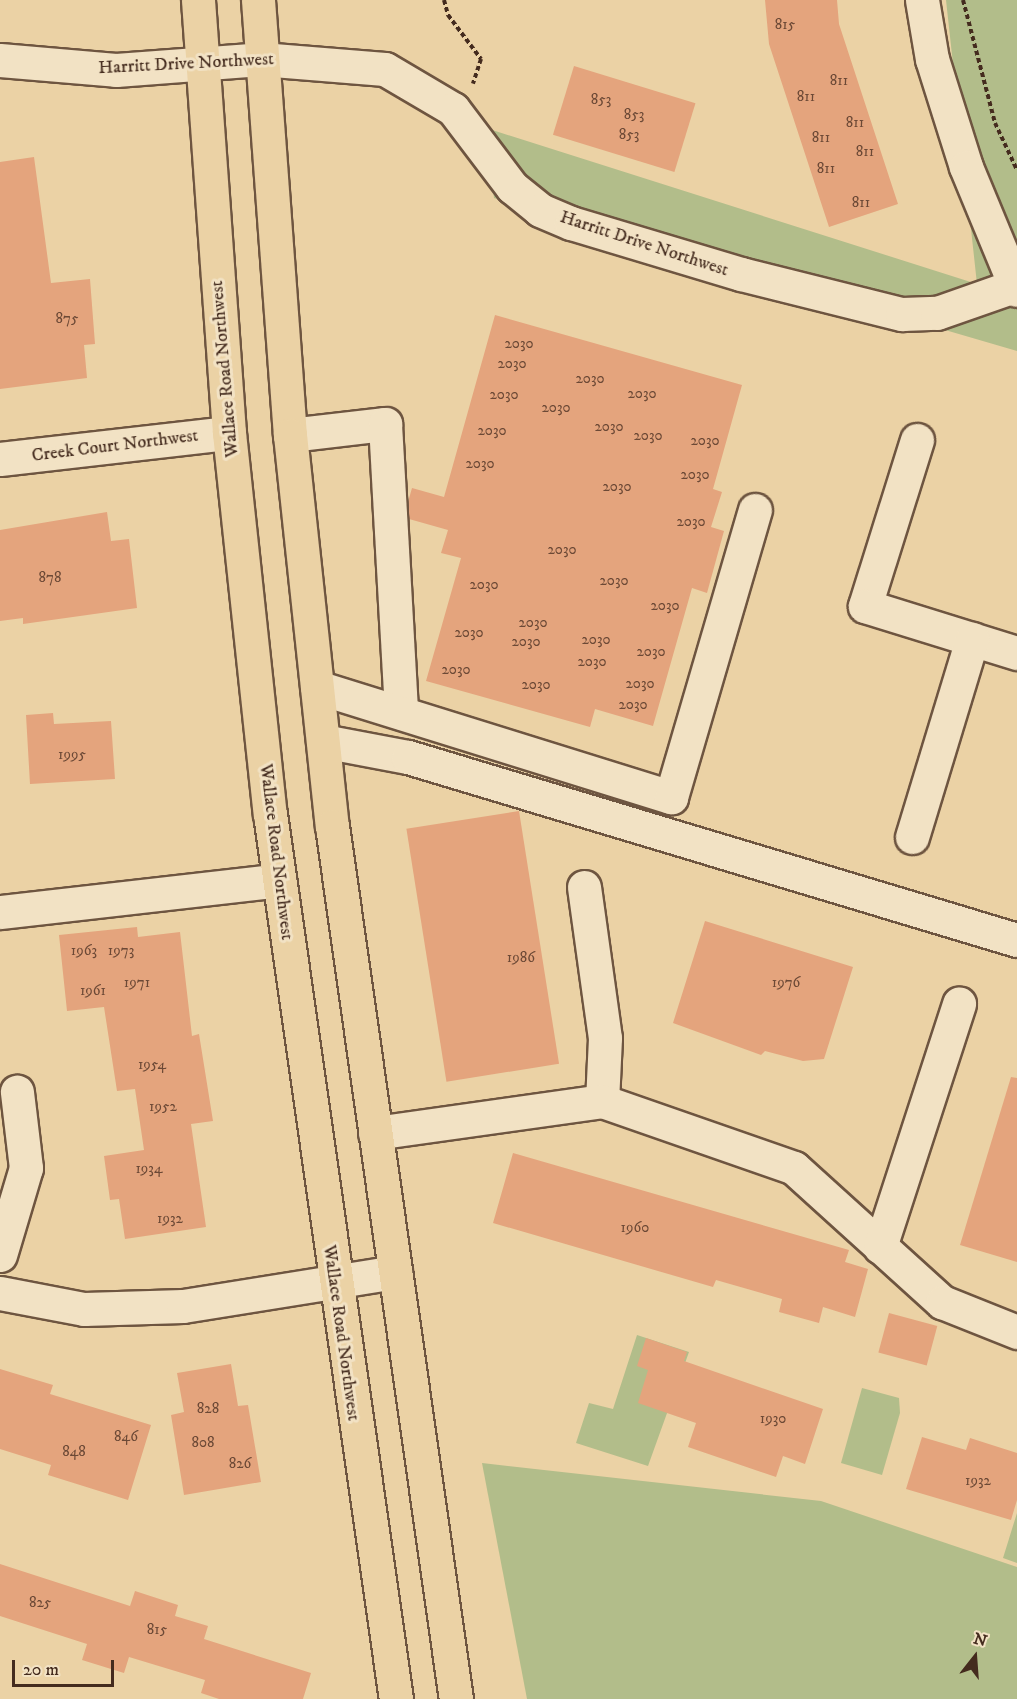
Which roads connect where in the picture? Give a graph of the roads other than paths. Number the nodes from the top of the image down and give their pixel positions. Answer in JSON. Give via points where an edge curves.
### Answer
{"nodes":[{"id":1,"x":198,"y":0,"type":"edge"},
{"id":2,"x":258,"y":0,"type":"edge"},
{"id":3,"x":922,"y":0,"type":"edge"},
{"id":4,"x":261,"y":59,"type":"junction"},
{"id":5,"x":0,"y":60,"type":"edge"},
{"id":6,"x":201,"y":63,"type":"junction"},
{"id":7,"x":1016,"y":288,"type":"edge"},
{"id":8,"x":229,"y":433,"type":"junction"},
{"id":9,"x":290,"y":435,"type":"junction"},
{"id":10,"x":917,"y":440,"type":"dead end"},
{"id":11,"x":0,"y":459,"type":"edge"},
{"id":12,"x":755,"y":510,"type":"dead end"},
{"id":13,"x":972,"y":639,"type":"junction"},
{"id":14,"x":1017,"y":653,"type":"edge"},
{"id":15,"x":317,"y":687,"type":"junction"},
{"id":16,"x":401,"y":713,"type":"junction"},
{"id":17,"x":323,"y":741,"type":"junction"},
{"id":18,"x":912,"y":837,"type":"dead end"},
{"id":19,"x":279,"y":880,"type":"junction"},
{"id":20,"x":584,"y":887,"type":"dead end"},
{"id":21,"x":0,"y":912,"type":"edge"},
{"id":22,"x":1017,"y":940,"type":"edge"},
{"id":23,"x":959,"y":1004,"type":"dead end"},
{"id":24,"x":17,"y":1092,"type":"dead end"},
{"id":25,"x":602,"y":1101,"type":"junction"},
{"id":26,"x":375,"y":1133,"type":"junction"},
{"id":27,"x":880,"y":1247,"type":"junction"},
{"id":28,"x":0,"y":1255,"type":"edge"},
{"id":29,"x":395,"y":1272,"type":"junction"},
{"id":30,"x":333,"y":1280,"type":"junction"},
{"id":31,"x":0,"y":1293,"type":"edge"},
{"id":32,"x":1017,"y":1332,"type":"edge"},
{"id":33,"x":396,"y":1699,"type":"edge"},
{"id":34,"x":456,"y":1699,"type":"edge"}],
"edges":[{"from":1,"to":6,"type":"main road","name":"Wallace Road Northwest"},
{"from":2,"to":4,"type":"main road"},
{"from":3,"to":7,"type":"street","via":[[932,59],[966,166]]},
{"from":4,"to":6,"type":"street","name":"Harritt Drive Northwest"},
{"from":4,"to":7,"type":"street","name":"Harritt Drive Northwest","via":[[385,69],[453,109],[512,187],[540,210],[571,223],[741,274],[902,314],[945,310]]},
{"from":4,"to":9,"type":"main road"},
{"from":5,"to":6,"type":"street","name":"Harritt Drive Northwest","via":[[116,70]]},
{"from":6,"to":8,"type":"main road","name":"Wallace Road Northwest"},
{"from":8,"to":11,"type":"street","name":"Creek Court Northwest"},
{"from":8,"to":19,"type":"main road","name":"Wallace Road Northwest"},
{"from":9,"to":15,"type":"main road"},
{"from":9,"to":16,"type":"street","via":[[385,423]]},
{"from":10,"to":13,"type":"street","via":[[865,606]]},
{"from":12,"to":16,"type":"street","via":[[671,797]]},
{"from":13,"to":14,"type":"street"},
{"from":13,"to":18,"type":"street"},
{"from":15,"to":16,"type":"street"},
{"from":15,"to":17,"type":"main road"},
{"from":17,"to":22,"type":"street","via":[[408,757]]},
{"from":17,"to":26,"type":"main road"},
{"from":19,"to":21,"type":"street"},
{"from":19,"to":30,"type":"main road","name":"Wallace Road Northwest"},
{"from":20,"to":25,"type":"street","via":[[605,1038]]},
{"from":23,"to":27,"type":"street"},
{"from":24,"to":28,"type":"street","via":[[26,1168]]},
{"from":25,"to":26,"type":"street"},
{"from":25,"to":27,"type":"street","via":[[794,1168]]},
{"from":26,"to":29,"type":"main road"},
{"from":27,"to":32,"type":"street","via":[[942,1302]]},
{"from":29,"to":30,"type":"street"},
{"from":29,"to":34,"type":"main road"},
{"from":30,"to":31,"type":"street","via":[[183,1306],[84,1309]]},
{"from":30,"to":33,"type":"main road","name":"Wallace Road Northwest"}]}
